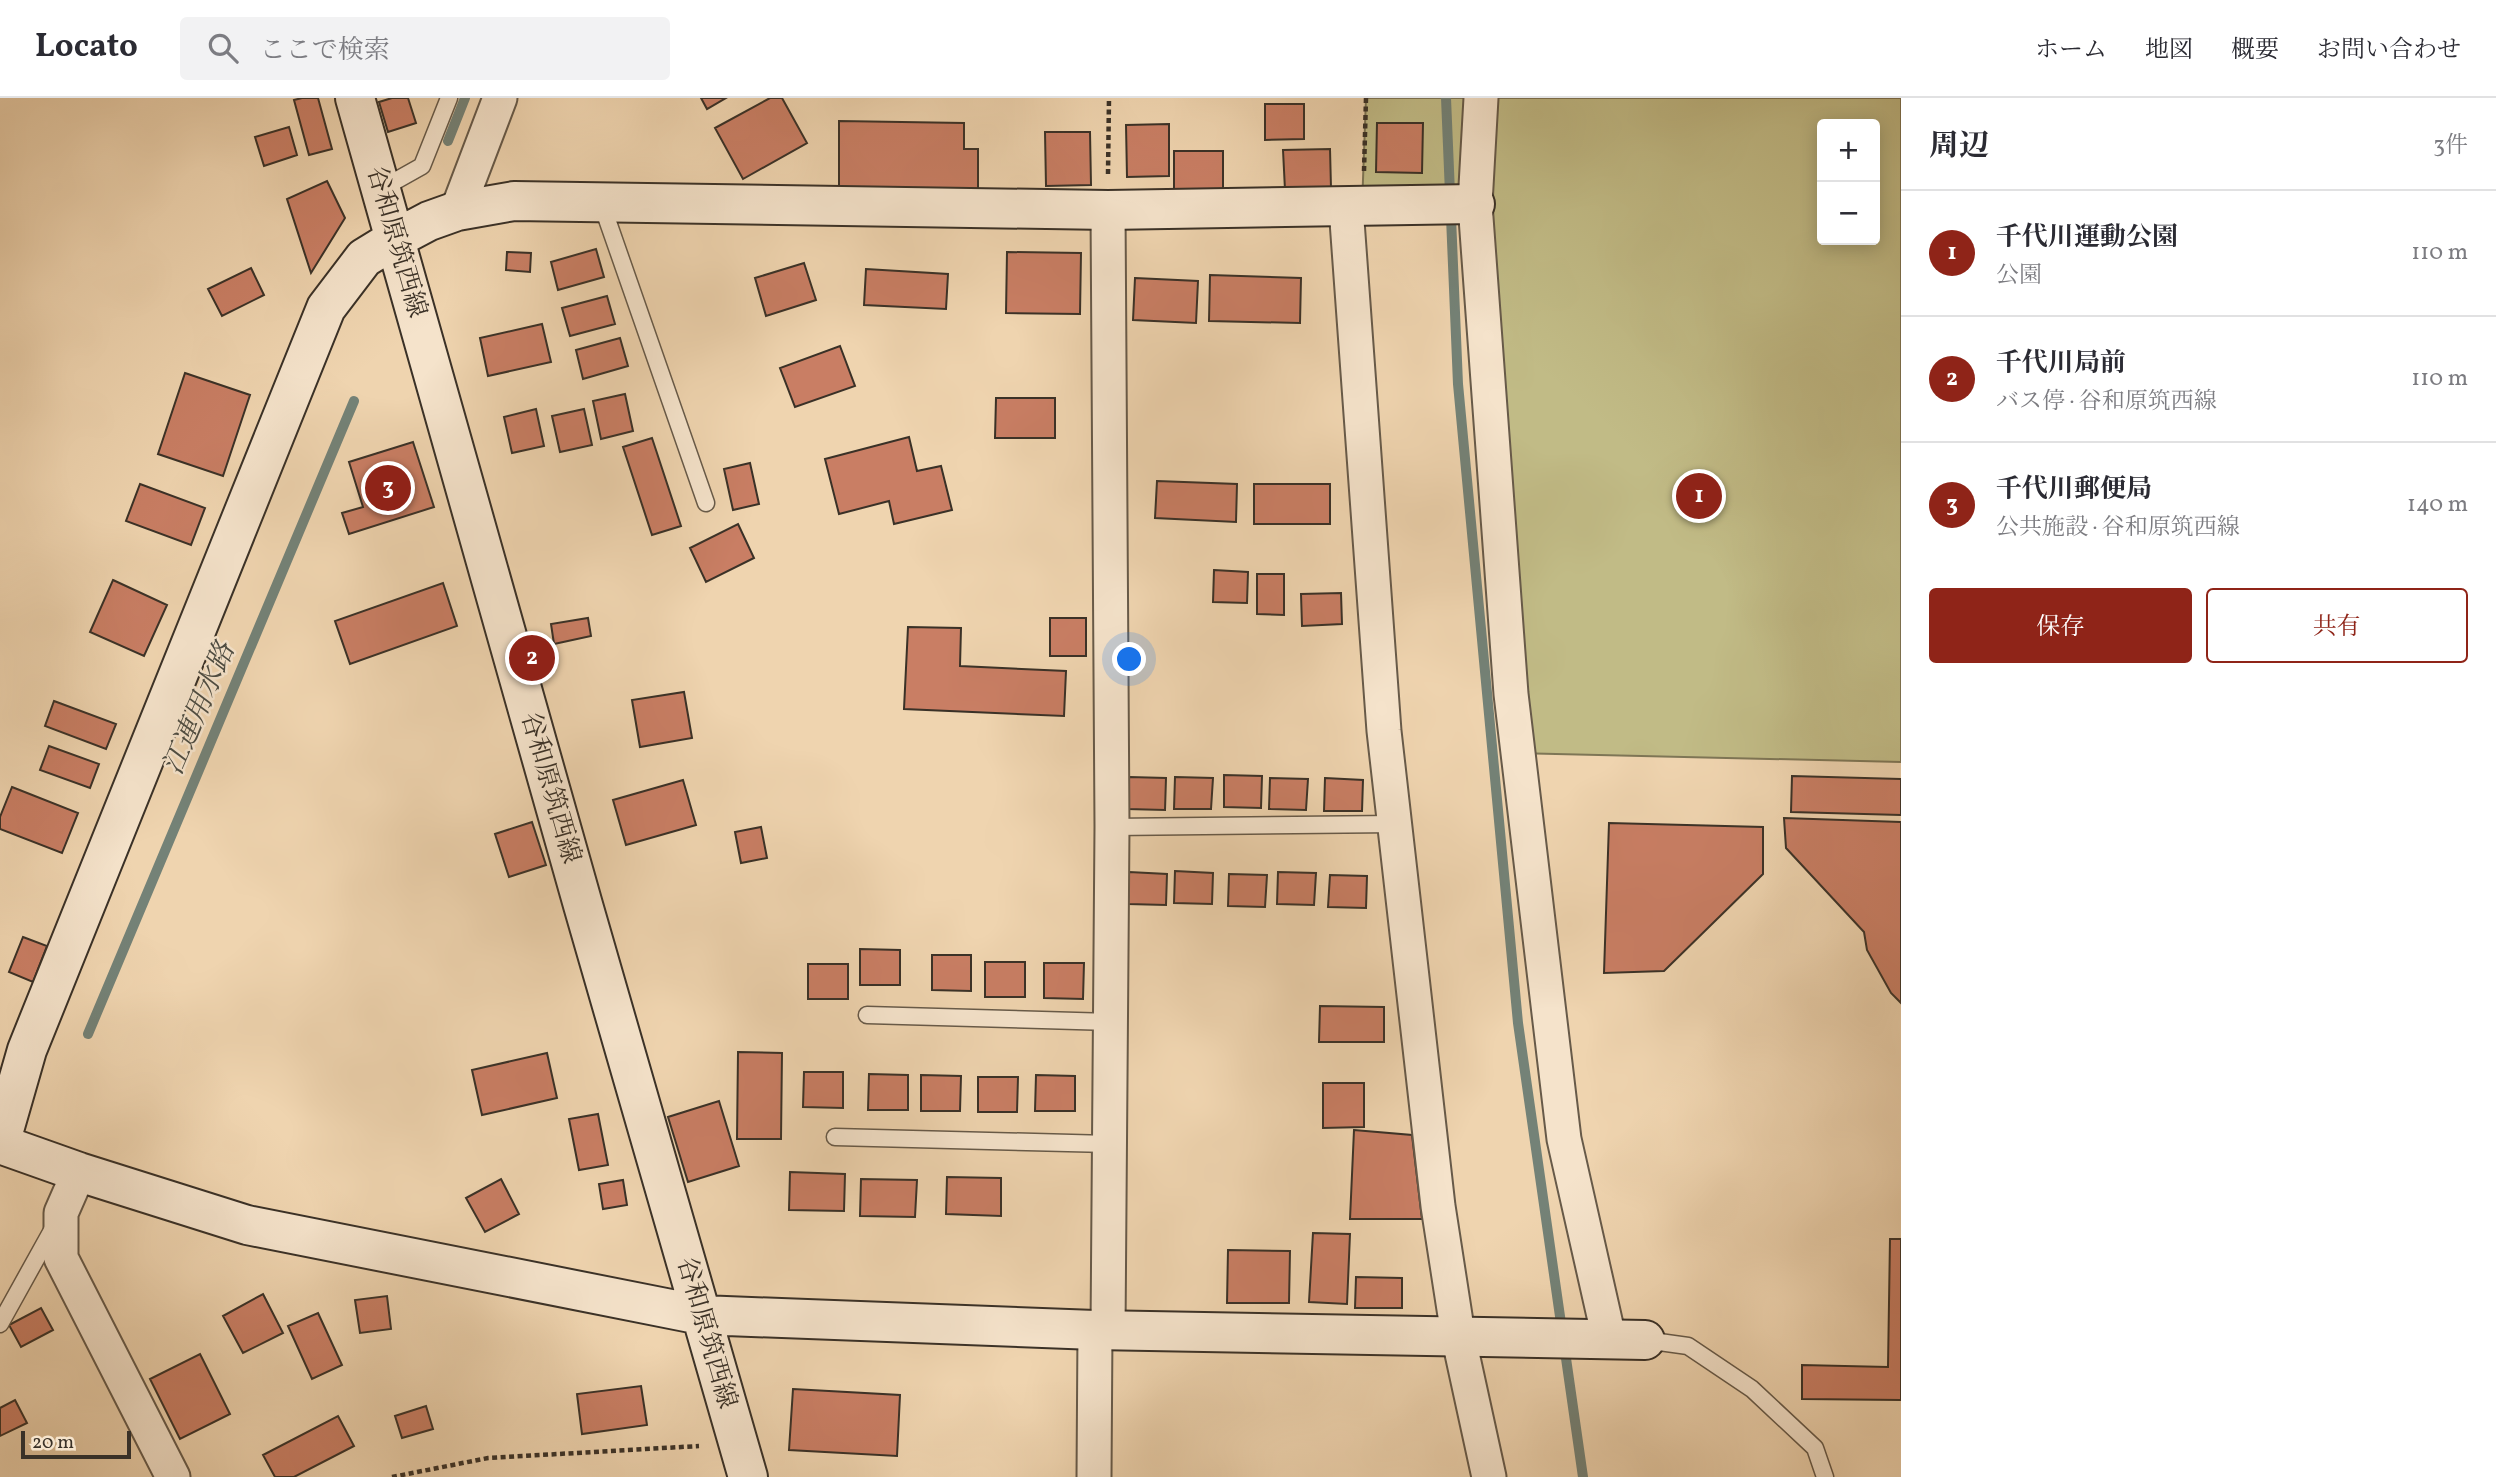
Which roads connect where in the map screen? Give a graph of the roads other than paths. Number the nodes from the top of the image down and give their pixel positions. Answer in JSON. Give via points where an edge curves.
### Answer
{"nodes":[{"id":1,"x":355,"y":98,"type":"edge"},
{"id":2,"x":449,"y":98,"type":"edge"},
{"id":3,"x":500,"y":98,"type":"edge"},
{"id":4,"x":1481,"y":98,"type":"edge"},
{"id":5,"x":380,"y":189,"type":"junction"},
{"id":6,"x":601,"y":202,"type":"junction"},
{"id":7,"x":1475,"y":204,"type":"junction"},
{"id":8,"x":1354,"y":207,"type":"junction"},
{"id":9,"x":1108,"y":210,"type":"junction"},
{"id":10,"x":457,"y":211,"type":"junction"},
{"id":11,"x":394,"y":239,"type":"junction"},
{"id":12,"x":706,"y":503,"type":"dead end"},
{"id":13,"x":1395,"y":824,"type":"junction"},
{"id":14,"x":1112,"y":827,"type":"junction"},
{"id":15,"x":867,"y":1015,"type":"dead end"},
{"id":16,"x":1111,"y":1022,"type":"junction"},
{"id":17,"x":835,"y":1137,"type":"dead end"},
{"id":18,"x":0,"y":1144,"type":"edge"},
{"id":19,"x":1110,"y":1144,"type":"junction"},
{"id":20,"x":79,"y":1172,"type":"junction"},
{"id":21,"x":61,"y":1213,"type":"junction"},
{"id":22,"x":701,"y":1315,"type":"junction"},
{"id":23,"x":0,"y":1324,"type":"edge"},
{"id":24,"x":1101,"y":1330,"type":"junction"},
{"id":25,"x":1458,"y":1335,"type":"junction"},
{"id":26,"x":1627,"y":1339,"type":"junction"},
{"id":27,"x":743,"y":1460,"type":"edge"},
{"id":28,"x":173,"y":1477,"type":"edge"},
{"id":29,"x":1094,"y":1477,"type":"edge"},
{"id":30,"x":1489,"y":1477,"type":"edge"},
{"id":31,"x":1825,"y":1477,"type":"edge"}],
"edges":[{"from":1,"to":5,"type":"street","name":"谷和原筑西線"},
{"from":2,"to":5,"type":"lane","via":[[422,166]]},
{"from":3,"to":10,"type":"street"},
{"from":4,"to":7,"type":"street"},
{"from":5,"to":11,"type":"street","name":"谷和原筑西線"},
{"from":6,"to":9,"type":"street"},
{"from":6,"to":10,"type":"street","via":[[514,201]]},
{"from":6,"to":12,"type":"lane"},
{"from":7,"to":8,"type":"street"},
{"from":7,"to":26,"type":"street","via":[[1515,729],[1564,1139]]},
{"from":8,"to":9,"type":"street"},
{"from":8,"to":13,"type":"street","via":[[1384,731]]},
{"from":9,"to":14,"type":"street"},
{"from":10,"to":11,"type":"street"},
{"from":11,"to":18,"type":"street","via":[[364,258],[326,308],[27,1050]]},
{"from":11,"to":22,"type":"street","name":"谷和原筑西線"},
{"from":13,"to":14,"type":"lane"},
{"from":13,"to":25,"type":"street","via":[[1438,1206]]},
{"from":14,"to":16,"type":"street"},
{"from":15,"to":16,"type":"lane"},
{"from":16,"to":19,"type":"street"},
{"from":17,"to":19,"type":"lane"},
{"from":18,"to":20,"type":"street"},
{"from":19,"to":24,"type":"street"},
{"from":20,"to":21,"type":"street"},
{"from":20,"to":22,"type":"street","via":[[247,1225]]},
{"from":21,"to":23,"type":"lane"},
{"from":21,"to":28,"type":"street","via":[[61,1258]]},
{"from":22,"to":24,"type":"street"},
{"from":22,"to":27,"type":"street","name":"谷和原筑西線"},
{"from":24,"to":25,"type":"street"},
{"from":24,"to":29,"type":"street"},
{"from":25,"to":26,"type":"street"},
{"from":25,"to":30,"type":"street"},
{"from":26,"to":31,"type":"lane","via":[[1688,1346],[1752,1389],[1815,1448]]}]}
